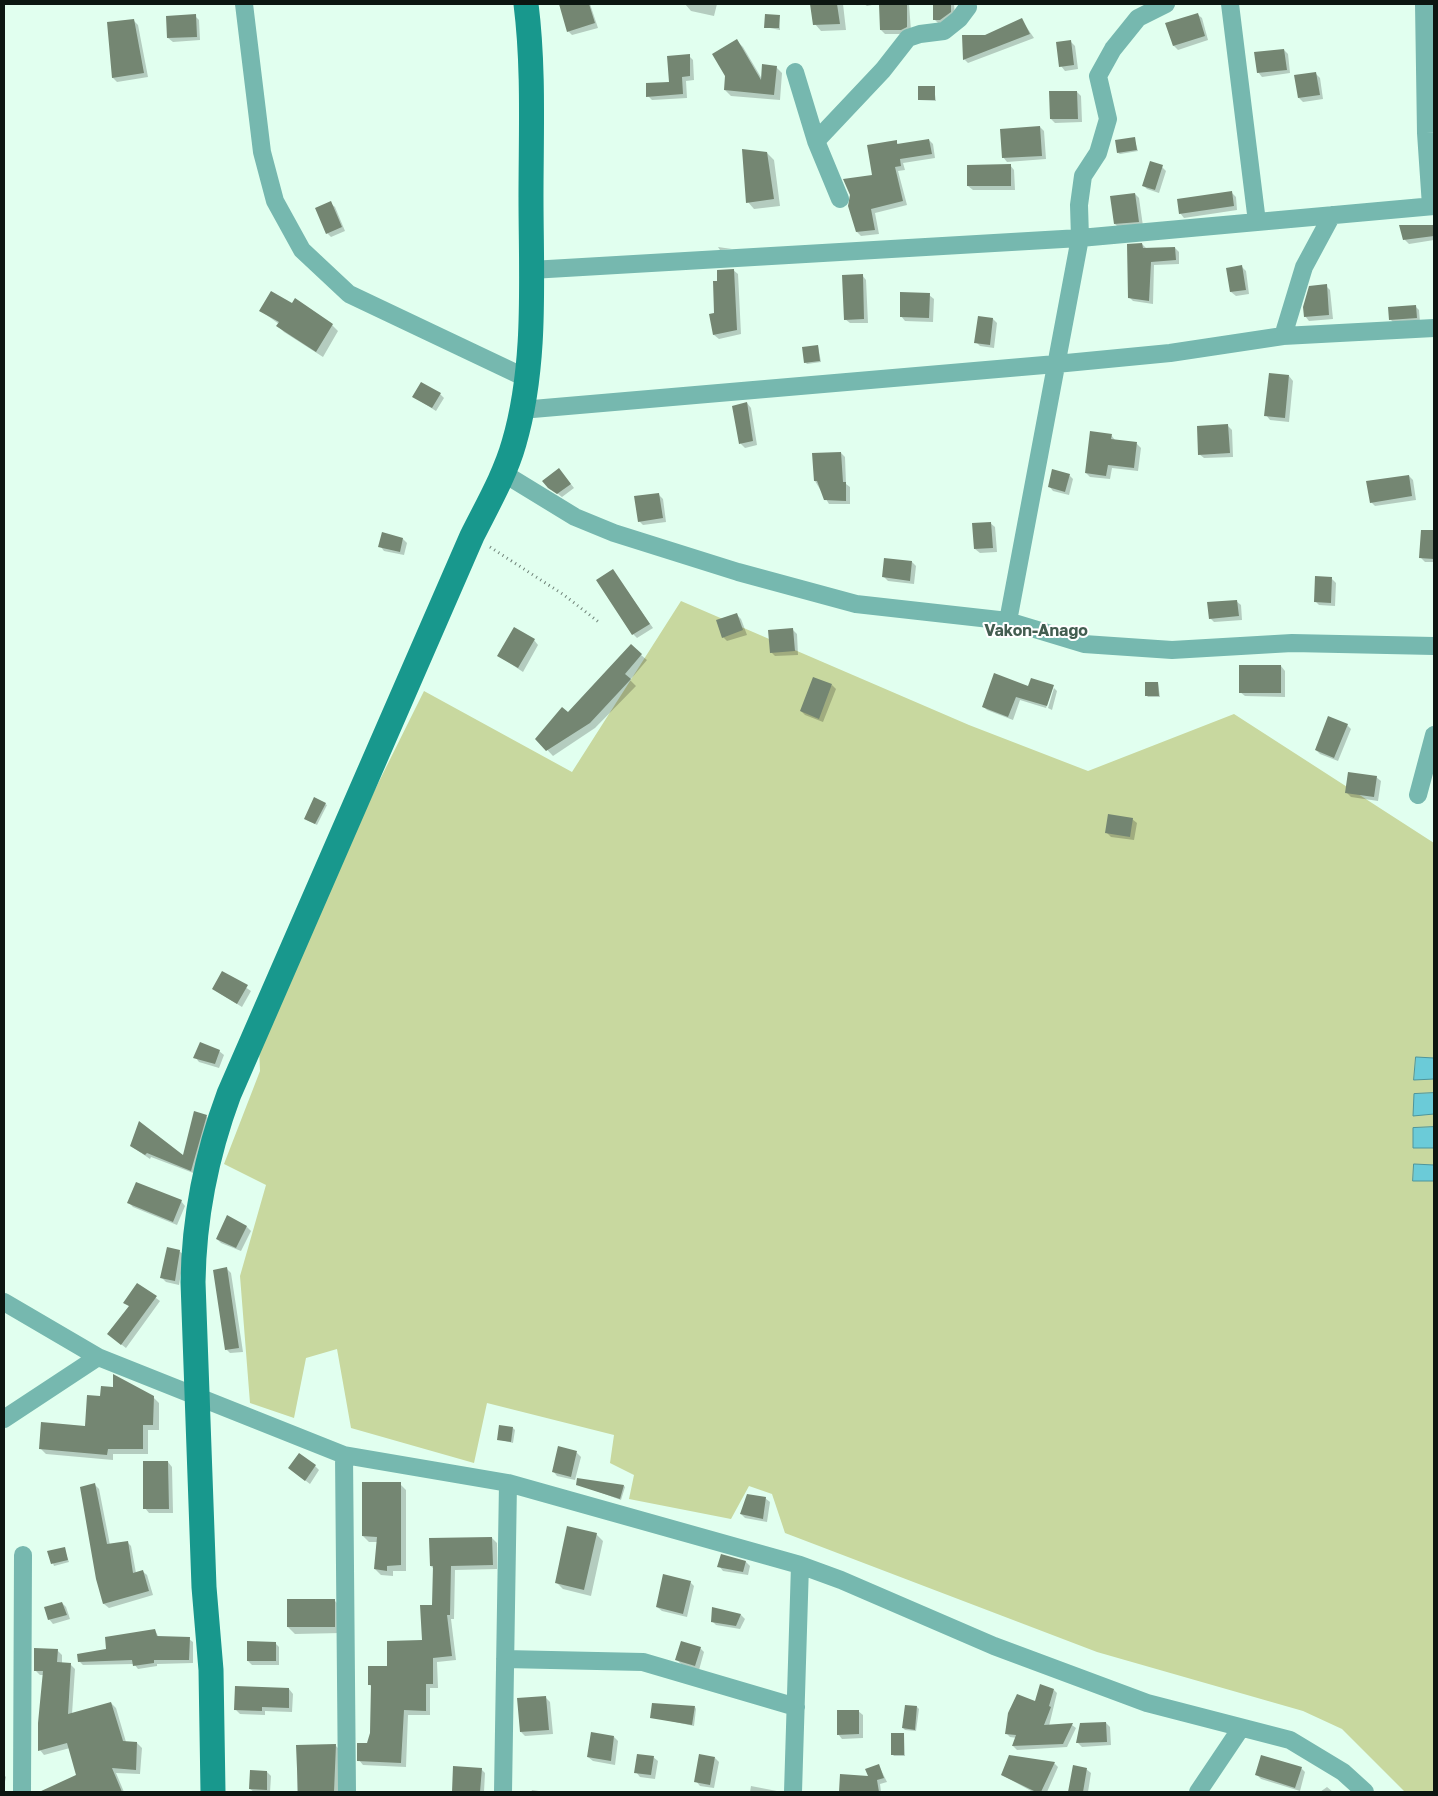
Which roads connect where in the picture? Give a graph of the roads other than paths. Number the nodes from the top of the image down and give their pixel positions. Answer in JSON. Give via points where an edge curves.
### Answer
{"nodes":[{"id":1,"x":244,"y":4,"type":"edge"},
{"id":2,"x":526,"y":4,"type":"edge"},
{"id":3,"x":967,"y":4,"type":"edge"},
{"id":4,"x":1166,"y":4,"type":"edge"},
{"id":5,"x":1230,"y":4,"type":"edge"},
{"id":6,"x":1424,"y":4,"type":"edge"},
{"id":7,"x":795,"y":72,"type":"dead end"},
{"id":8,"x":816,"y":141,"type":"junction"},
{"id":9,"x":840,"y":199,"type":"dead end"},
{"id":10,"x":1432,"y":206,"type":"edge"},
{"id":11,"x":1332,"y":215,"type":"junction"},
{"id":12,"x":1257,"y":222,"type":"junction"},
{"id":13,"x":1080,"y":238,"type":"junction"},
{"id":14,"x":531,"y":270,"type":"junction"},
{"id":15,"x":1434,"y":328,"type":"edge"},
{"id":16,"x":1283,"y":336,"type":"junction"},
{"id":17,"x":1056,"y":364,"type":"junction"},
{"id":18,"x":526,"y":378,"type":"junction"},
{"id":19,"x":521,"y":410,"type":"junction"},
{"id":20,"x":503,"y":473,"type":"junction"},
{"id":21,"x":1008,"y":621,"type":"junction"},
{"id":22,"x":1434,"y":646,"type":"edge"},
{"id":23,"x":1434,"y":736,"type":"edge"},
{"id":24,"x":1418,"y":795,"type":"dead end"},
{"id":25,"x":4,"y":1302,"type":"edge"},
{"id":26,"x":98,"y":1357,"type":"junction"},
{"id":27,"x":197,"y":1398,"type":"junction"},
{"id":28,"x":4,"y":1419,"type":"edge"},
{"id":29,"x":344,"y":1455,"type":"junction"},
{"id":30,"x":508,"y":1483,"type":"junction"},
{"id":31,"x":23,"y":1555,"type":"dead end"},
{"id":32,"x":800,"y":1565,"type":"junction"},
{"id":33,"x":505,"y":1659,"type":"junction"},
{"id":34,"x":796,"y":1707,"type":"junction"},
{"id":35,"x":1241,"y":1728,"type":"junction"},
{"id":36,"x":22,"y":1792,"type":"edge"},
{"id":37,"x":213,"y":1792,"type":"edge"},
{"id":38,"x":347,"y":1792,"type":"edge"},
{"id":39,"x":503,"y":1792,"type":"edge"},
{"id":40,"x":793,"y":1792,"type":"edge"},
{"id":41,"x":1198,"y":1792,"type":"edge"},
{"id":42,"x":1365,"y":1792,"type":"edge"}],
"edges":[{"from":1,"to":18,"type":"street","via":[[262,152],[275,201],[302,250],[350,294]]},
{"from":2,"to":14,"type":"main road","via":[[531,111]]},
{"from":3,"to":8,"type":"street","via":[[959,19],[944,31],[908,38],[884,70]]},
{"from":4,"to":13,"type":"street","via":[[1138,18],[1113,49],[1098,76],[1108,119],[1098,153],[1083,176],[1079,205]]},
{"from":5,"to":12,"type":"street"},
{"from":6,"to":10,"type":"street","via":[[1426,133]]},
{"from":7,"to":8,"type":"street"},
{"from":8,"to":9,"type":"street"},
{"from":10,"to":11,"type":"street"},
{"from":11,"to":12,"type":"street"},
{"from":11,"to":16,"type":"street","via":[[1304,267]]},
{"from":12,"to":13,"type":"street"},
{"from":13,"to":14,"type":"street"},
{"from":13,"to":17,"type":"street"},
{"from":14,"to":18,"type":"main road"},
{"from":15,"to":16,"type":"street"},
{"from":16,"to":17,"type":"street","via":[[1170,353]]},
{"from":17,"to":19,"type":"street"},
{"from":17,"to":21,"type":"street"},
{"from":18,"to":19,"type":"main road"},
{"from":19,"to":20,"type":"main road","via":[[515,442]]},
{"from":20,"to":21,"type":"street","via":[[575,517],[614,533],[738,572],[856,604]]},
{"from":20,"to":27,"type":"main road","via":[[472,536],[213,1138],[193,1242]]},
{"from":21,"to":22,"type":"street","via":[[1084,644],[1172,650],[1292,643]]},
{"from":23,"to":24,"type":"street"},
{"from":25,"to":26,"type":"street"},
{"from":26,"to":27,"type":"street"},
{"from":26,"to":28,"type":"street"},
{"from":27,"to":29,"type":"street"},
{"from":27,"to":37,"type":"main road","via":[[204,1587],[211,1670]]},
{"from":29,"to":30,"type":"street"},
{"from":29,"to":38,"type":"street"},
{"from":30,"to":32,"type":"street"},
{"from":30,"to":33,"type":"street"},
{"from":31,"to":36,"type":"street"},
{"from":32,"to":34,"type":"street"},
{"from":32,"to":35,"type":"street","via":[[1029,1659],[1147,1703]]},
{"from":33,"to":34,"type":"street","via":[[642,1662]]},
{"from":33,"to":39,"type":"street"},
{"from":34,"to":40,"type":"street"},
{"from":35,"to":41,"type":"street"},
{"from":35,"to":42,"type":"street","via":[[1290,1740],[1343,1772]]}]}
